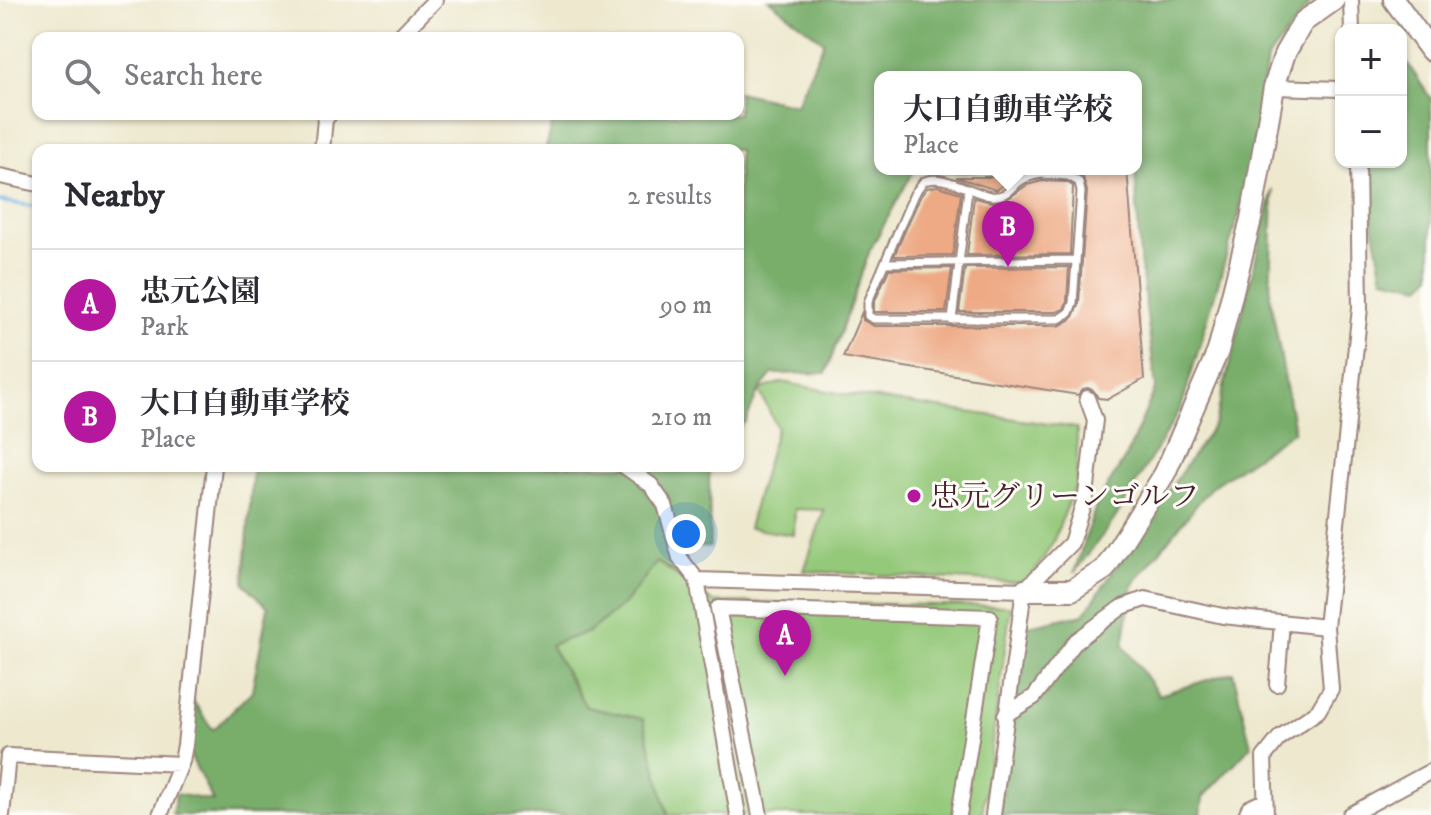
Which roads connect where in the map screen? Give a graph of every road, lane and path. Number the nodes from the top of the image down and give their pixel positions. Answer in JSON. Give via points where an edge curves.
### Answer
{"nodes":[{"id":1,"x":435,"y":0,"type":"edge"},
{"id":2,"x":1334,"y":0,"type":"edge"},
{"id":3,"x":1351,"y":0,"type":"edge"},
{"id":4,"x":1394,"y":0,"type":"edge"},
{"id":5,"x":1352,"y":24,"type":"edge"},
{"id":6,"x":404,"y":32,"type":"edge"},
{"id":7,"x":1431,"y":51,"type":"edge"},
{"id":8,"x":1274,"y":87,"type":"junction"},
{"id":9,"x":1335,"y":89,"type":"edge"},
{"id":10,"x":325,"y":120,"type":"edge"},
{"id":11,"x":323,"y":144,"type":"edge"},
{"id":12,"x":1358,"y":168,"type":"edge"},
{"id":13,"x":1038,"y":175,"type":"edge"},
{"id":14,"x":1050,"y":175,"type":"edge"},
{"id":15,"x":0,"y":176,"type":"edge"},
{"id":16,"x":32,"y":183,"type":"edge"},
{"id":17,"x":968,"y":190,"type":"junction"},
{"id":18,"x":1076,"y":260,"type":"junction"},
{"id":19,"x":885,"y":263,"type":"junction"},
{"id":20,"x":957,"y":263,"type":"junction"},
{"id":21,"x":952,"y":320,"type":"junction"},
{"id":22,"x":1087,"y":398,"type":"dead end"},
{"id":23,"x":213,"y":472,"type":"edge"},
{"id":24,"x":633,"y":472,"type":"edge"},
{"id":25,"x":697,"y":580,"type":"junction"},
{"id":26,"x":1024,"y":590,"type":"junction"},
{"id":27,"x":1282,"y":622,"type":"junction"},
{"id":28,"x":1326,"y":627,"type":"junction"},
{"id":29,"x":1277,"y":684,"type":"dead end"},
{"id":30,"x":1005,"y":715,"type":"junction"},
{"id":31,"x":181,"y":764,"type":"junction"},
{"id":32,"x":1431,"y":771,"type":"edge"},
{"id":33,"x":1265,"y":808,"type":"edge"},
{"id":34,"x":2,"y":815,"type":"edge"},
{"id":35,"x":160,"y":815,"type":"edge"},
{"id":36,"x":738,"y":815,"type":"edge"},
{"id":37,"x":760,"y":815,"type":"edge"},
{"id":38,"x":959,"y":815,"type":"edge"},
{"id":39,"x":993,"y":815,"type":"edge"},
{"id":40,"x":1246,"y":815,"type":"edge"},
{"id":41,"x":1350,"y":815,"type":"edge"}],
"edges":[{"from":1,"to":6,"type":"street"},
{"from":2,"to":8,"type":"street","via":[[1303,22]]},
{"from":3,"to":5,"type":"street"},
{"from":4,"to":7,"type":"street"},
{"from":8,"to":9,"type":"street"},
{"from":8,"to":26,"type":"street","via":[[1251,219],[1218,351],[1165,473],[1105,569],[1072,590]]},
{"from":10,"to":11,"type":"street"},
{"from":12,"to":28,"type":"street","via":[[1360,308]]},
{"from":13,"to":17,"type":"lane","via":[[1000,196]]},
{"from":14,"to":18,"type":"lane","via":[[1079,182]]},
{"from":15,"to":16,"type":"street"},
{"from":17,"to":19,"type":"lane","via":[[938,179],[923,182]]},
{"from":17,"to":20,"type":"lane"},
{"from":18,"to":20,"type":"lane"},
{"from":18,"to":21,"type":"lane","via":[[1073,303],[1059,319]]},
{"from":19,"to":20,"type":"lane"},
{"from":19,"to":21,"type":"lane","via":[[868,302],[868,316]]},
{"from":20,"to":21,"type":"lane"},
{"from":22,"to":26,"type":"street","via":[[1095,420],[1086,495],[1071,543]]},
{"from":23,"to":31,"type":"street"},
{"from":24,"to":25,"type":"street","via":[[651,485],[665,505],[680,558]]},
{"from":25,"to":26,"type":"street"},
{"from":25,"to":36,"type":"street"},
{"from":26,"to":30,"type":"street"},
{"from":27,"to":28,"type":"street"},
{"from":27,"to":29,"type":"street"},
{"from":27,"to":30,"type":"street","via":[[1145,599],[1122,607],[1076,641],[1034,697]]},
{"from":28,"to":33,"type":"street","via":[[1331,689],[1318,711],[1280,737],[1264,757]]},
{"from":30,"to":39,"type":"street"},
{"from":31,"to":34,"type":"street","via":[[8,756]]},
{"from":31,"to":35,"type":"street"},
{"from":32,"to":41,"type":"street"},
{"from":33,"to":40,"type":"street","via":[[1249,808]]},
{"from":37,"to":38,"type":"street","via":[[718,608],[990,617]]}]}
